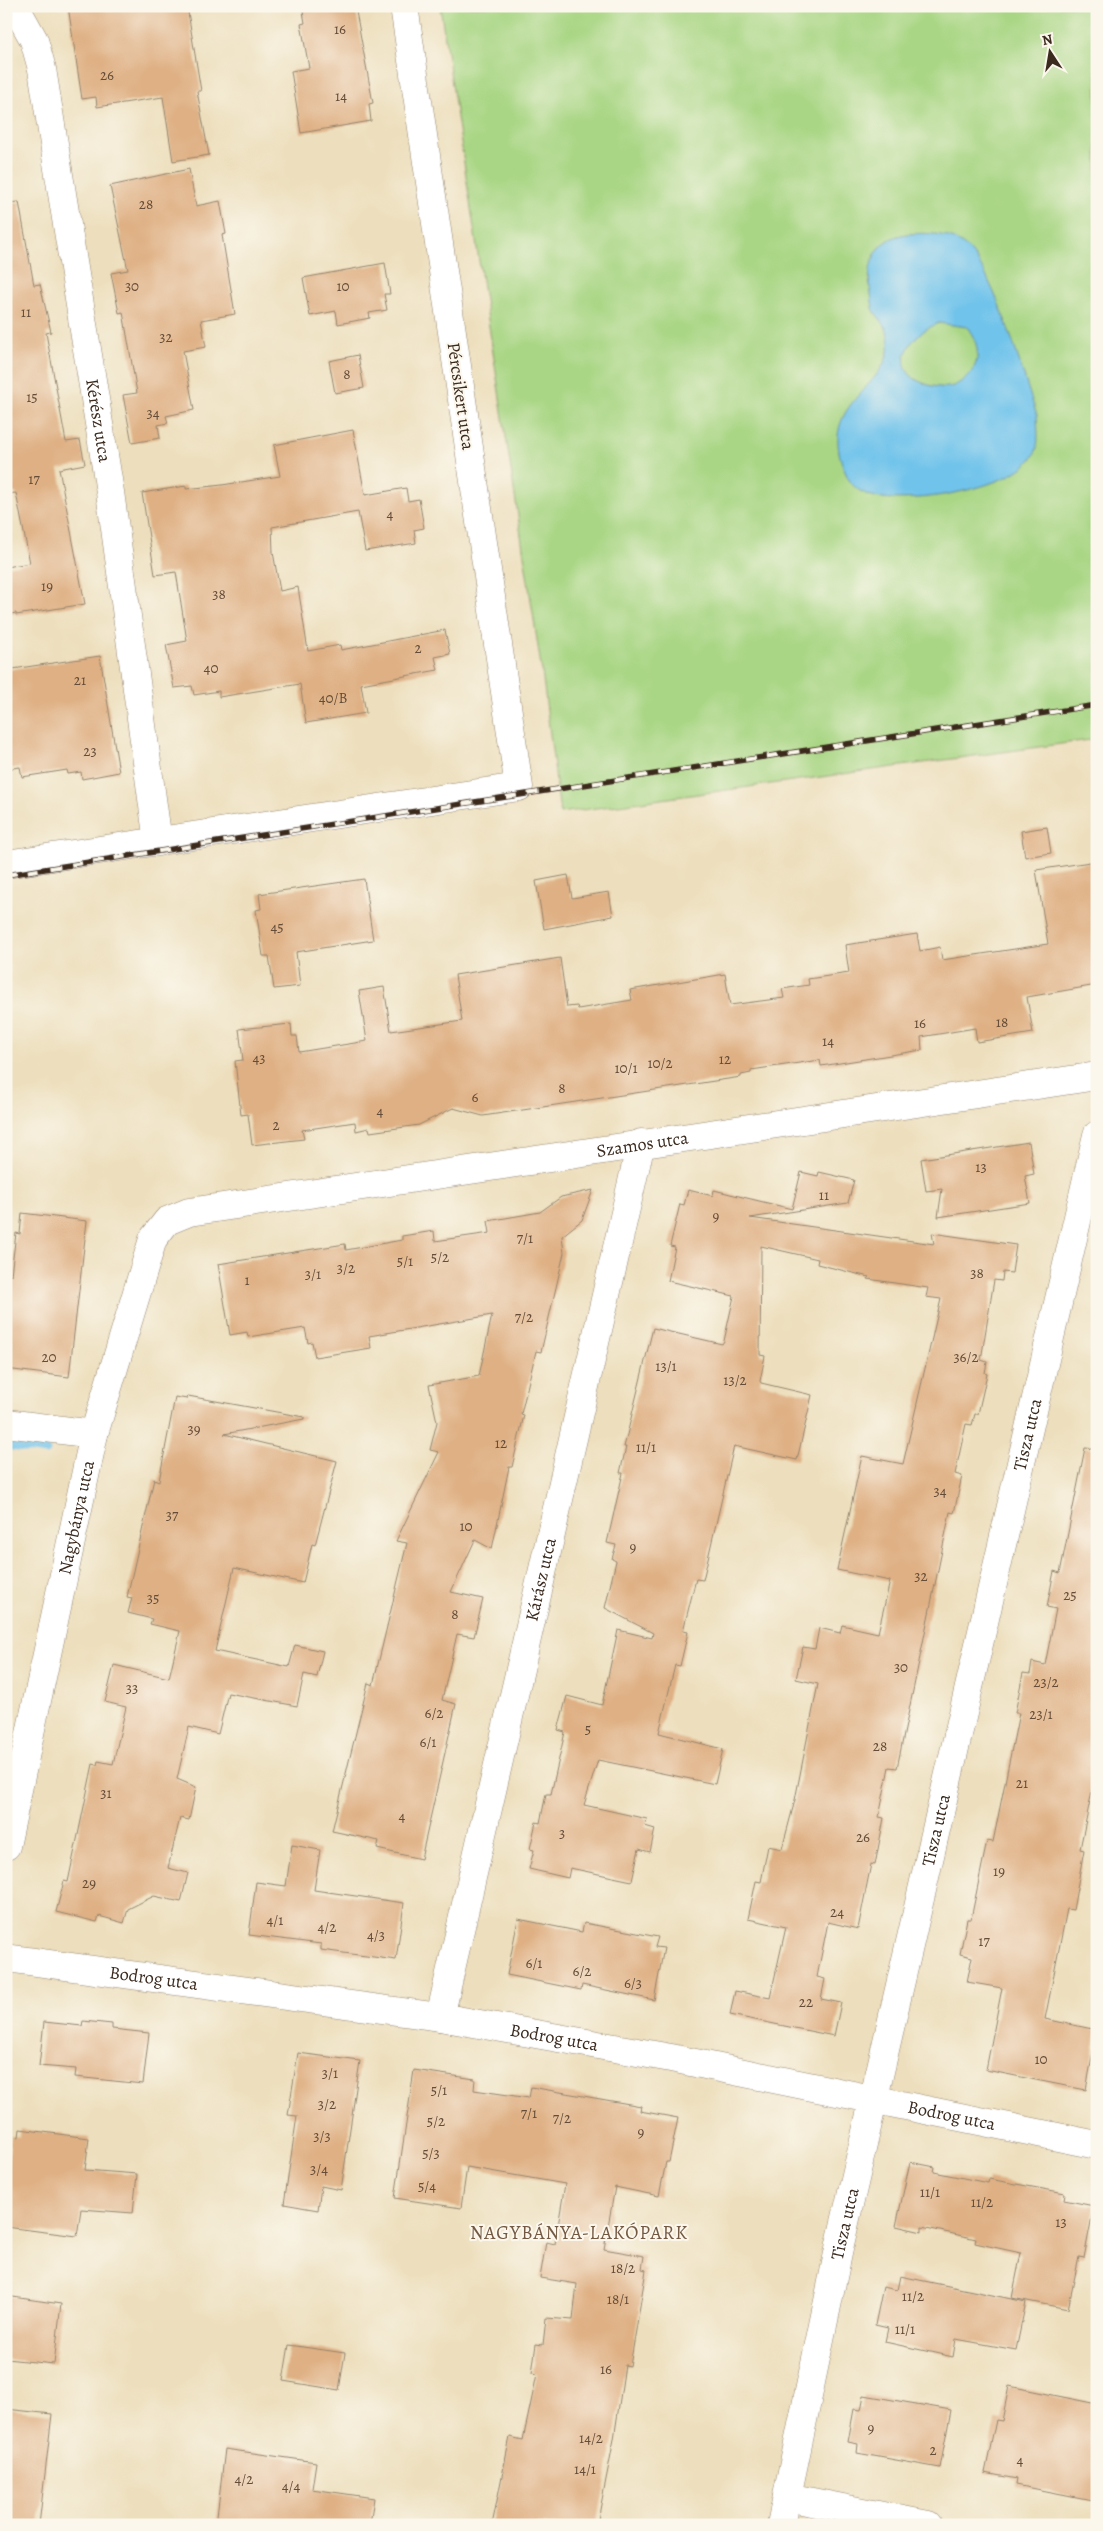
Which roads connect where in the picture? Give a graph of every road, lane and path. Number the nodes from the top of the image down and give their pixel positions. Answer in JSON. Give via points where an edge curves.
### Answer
{"nodes":[{"id":1,"x":15,"y":6,"type":"edge"},
{"id":2,"x":404,"y":6,"type":"edge"},
{"id":3,"x":158,"y":842,"type":"junction"},
{"id":4,"x":6,"y":864,"type":"edge"},
{"id":5,"x":1097,"y":1076,"type":"edge"},
{"id":6,"x":1097,"y":1135,"type":"edge"},
{"id":7,"x":641,"y":1143,"type":"junction"},
{"id":8,"x":189,"y":1212,"type":"joint"},
{"id":9,"x":6,"y":1423,"type":"edge"},
{"id":10,"x":94,"y":1434,"type":"junction"},
{"id":11,"x":6,"y":1846,"type":"edge"},
{"id":12,"x":6,"y":1958,"type":"edge"},
{"id":13,"x":440,"y":2017,"type":"junction"},
{"id":14,"x":874,"y":2100,"type":"junction"},
{"id":15,"x":1097,"y":2146,"type":"edge"},
{"id":16,"x":787,"y":2497,"type":"junction"},
{"id":17,"x":781,"y":2525,"type":"edge"},
{"id":18,"x":928,"y":2525,"type":"edge"}],
"edges":[{"from":1,"to":3,"type":"street","name":"Kérész utca","via":[[34,40],[42,69],[110,492]]},
{"from":2,"to":3,"type":"street","name":"Pércsikert utca","via":[[519,787]]},
{"from":3,"to":4,"type":"street"},
{"from":5,"to":7,"type":"street","name":"Szamos utca"},
{"from":6,"to":14,"type":"street","name":"Tisza utca"},
{"from":7,"to":8,"type":"street","name":"Szamos utca"},
{"from":7,"to":13,"type":"street","name":"Kárász utca"},
{"from":8,"to":10,"type":"street","name":"Nagybánya utca","via":[[167,1221],[153,1239]]},
{"from":9,"to":10,"type":"street"},
{"from":10,"to":11,"type":"street","name":"Nagybánya utca"},
{"from":12,"to":13,"type":"street","name":"Bodrog utca"},
{"from":13,"to":14,"type":"street","name":"Bodrog utca","via":[[671,2058]]},
{"from":14,"to":15,"type":"street","name":"Bodrog utca"},
{"from":14,"to":16,"type":"street","name":"Tisza utca"},
{"from":16,"to":17,"type":"street","name":"Tisza utca"},
{"from":16,"to":18,"type":"street"}]}
